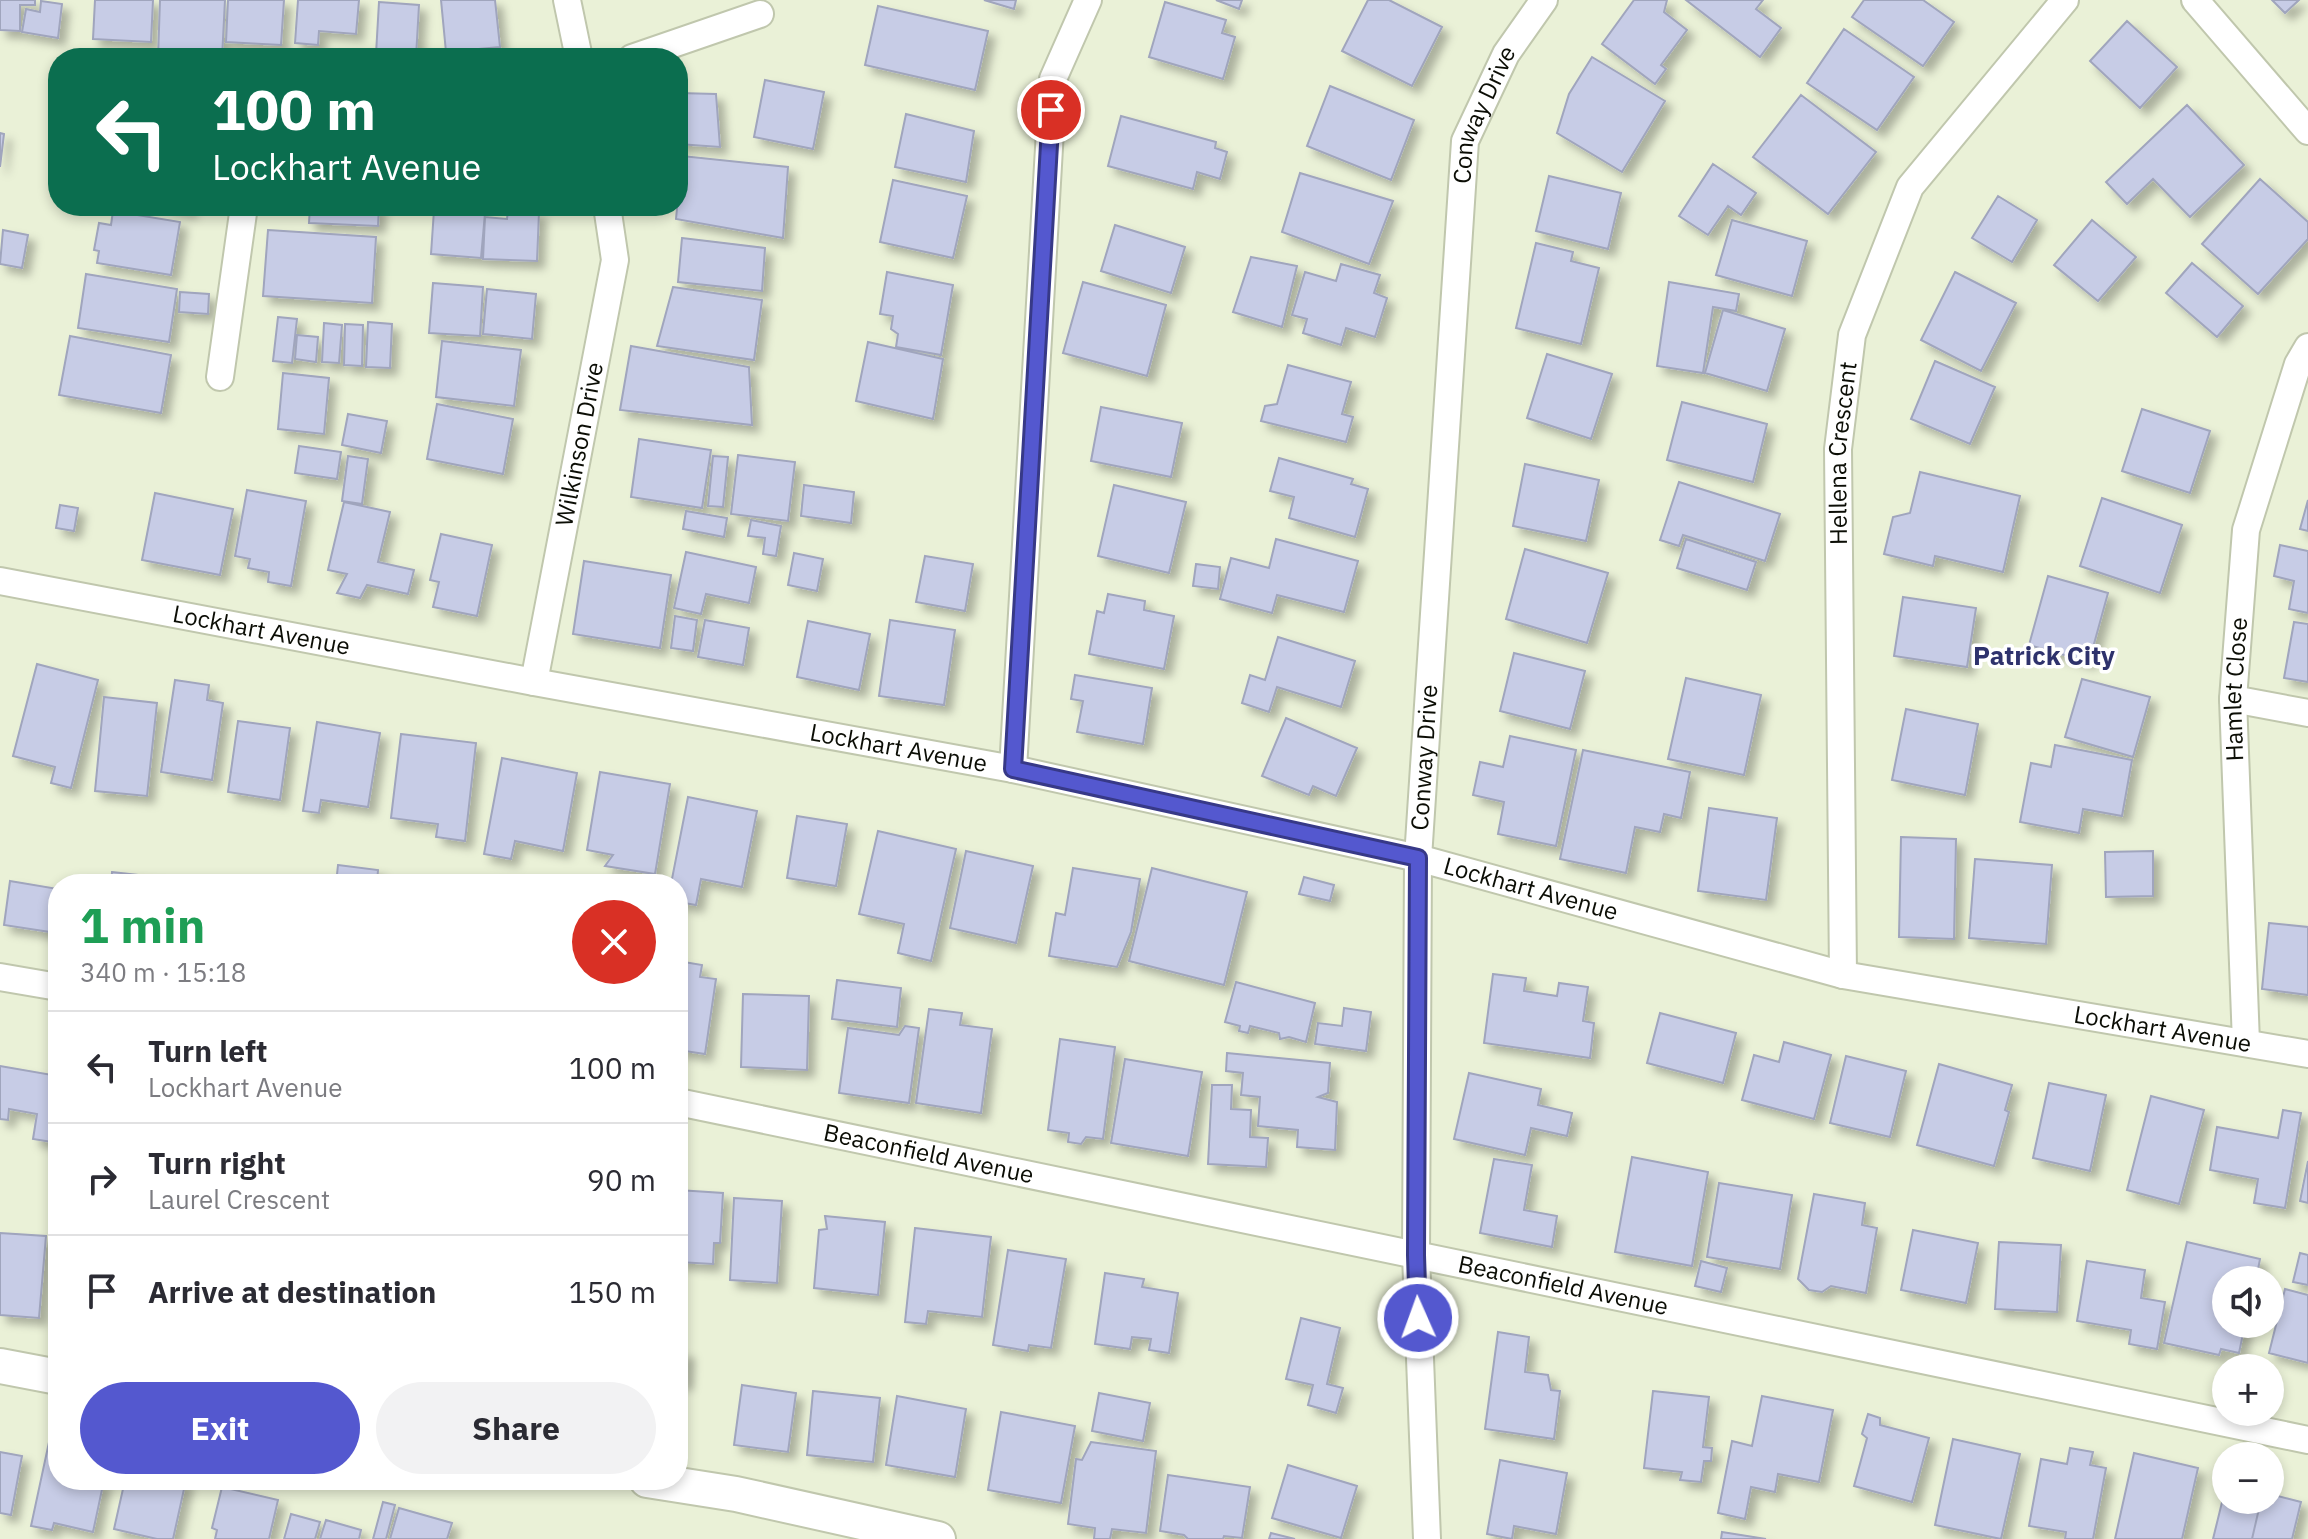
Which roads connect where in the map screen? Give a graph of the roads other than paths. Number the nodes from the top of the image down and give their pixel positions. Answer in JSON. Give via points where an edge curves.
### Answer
{"nodes":[{"id":1,"x":567,"y":0,"type":"edge"},
{"id":2,"x":1088,"y":0,"type":"edge"},
{"id":3,"x":1544,"y":0,"type":"edge"},
{"id":4,"x":2065,"y":0,"type":"edge"},
{"id":5,"x":2195,"y":0,"type":"edge"},
{"id":6,"x":760,"y":14,"type":"dead end"},
{"id":7,"x":577,"y":48,"type":"edge"},
{"id":8,"x":661,"y":48,"type":"edge"},
{"id":9,"x":2308,"y":131,"type":"edge"},
{"id":10,"x":243,"y":216,"type":"edge"},
{"id":11,"x":608,"y":216,"type":"edge"},
{"id":12,"x":2308,"y":347,"type":"edge"},
{"id":13,"x":220,"y":377,"type":"dead end"},
{"id":14,"x":0,"y":581,"type":"edge"},
{"id":15,"x":534,"y":682,"type":"junction"},
{"id":16,"x":2233,"y":699,"type":"junction"},
{"id":17,"x":2308,"y":713,"type":"edge"},
{"id":18,"x":1013,"y":769,"type":"junction"},
{"id":19,"x":1418,"y":858,"type":"junction"},
{"id":20,"x":1843,"y":975,"type":"junction"},
{"id":21,"x":0,"y":977,"type":"edge"},
{"id":22,"x":48,"y":985,"type":"edge"},
{"id":23,"x":2246,"y":1043,"type":"junction"},
{"id":24,"x":2308,"y":1054,"type":"edge"},
{"id":25,"x":688,"y":1104,"type":"edge"},
{"id":26,"x":1416,"y":1255,"type":"junction"},
{"id":27,"x":0,"y":1366,"type":"edge"},
{"id":28,"x":48,"y":1375,"type":"edge"},
{"id":29,"x":2308,"y":1440,"type":"edge"},
{"id":30,"x":688,"y":1486,"type":"edge"},
{"id":31,"x":938,"y":1539,"type":"edge"},
{"id":32,"x":1427,"y":1539,"type":"edge"}],
"edges":[{"from":1,"to":7,"type":"street"},
{"from":2,"to":18,"type":"street","via":[[1053,79]]},
{"from":3,"to":19,"type":"street","name":"Conway Drive","via":[[1506,54],[1465,141]]},
{"from":4,"to":20,"type":"street","name":"Hellena Crescent","via":[[1910,187],[1852,335],[1838,449]]},
{"from":5,"to":9,"type":"street"},
{"from":6,"to":8,"type":"street"},
{"from":10,"to":13,"type":"street"},
{"from":11,"to":15,"type":"street","name":"Wilkinson Drive","via":[[615,260]]},
{"from":12,"to":16,"type":"street","name":"Hamlet Close","via":[[2298,364],[2246,530]]},
{"from":14,"to":15,"type":"street","name":"Lockhart Avenue"},
{"from":15,"to":18,"type":"street","name":"Lockhart Avenue"},
{"from":16,"to":17,"type":"street"},
{"from":16,"to":23,"type":"street","name":"Hamlet Close"},
{"from":18,"to":19,"type":"street","name":"Lockhart Avenue"},
{"from":19,"to":20,"type":"street","name":"Lockhart Avenue"},
{"from":19,"to":26,"type":"street","name":"Conway Drive"},
{"from":20,"to":23,"type":"street","name":"Lockhart Avenue"},
{"from":21,"to":22,"type":"street"},
{"from":23,"to":24,"type":"street","name":"Lockhart Avenue"},
{"from":25,"to":26,"type":"street","name":"Beaconfield Avenue"},
{"from":26,"to":29,"type":"street","name":"Beaconfield Avenue"},
{"from":26,"to":32,"type":"street","name":"Conway Drive"},
{"from":27,"to":28,"type":"street"},
{"from":30,"to":31,"type":"street"}]}
